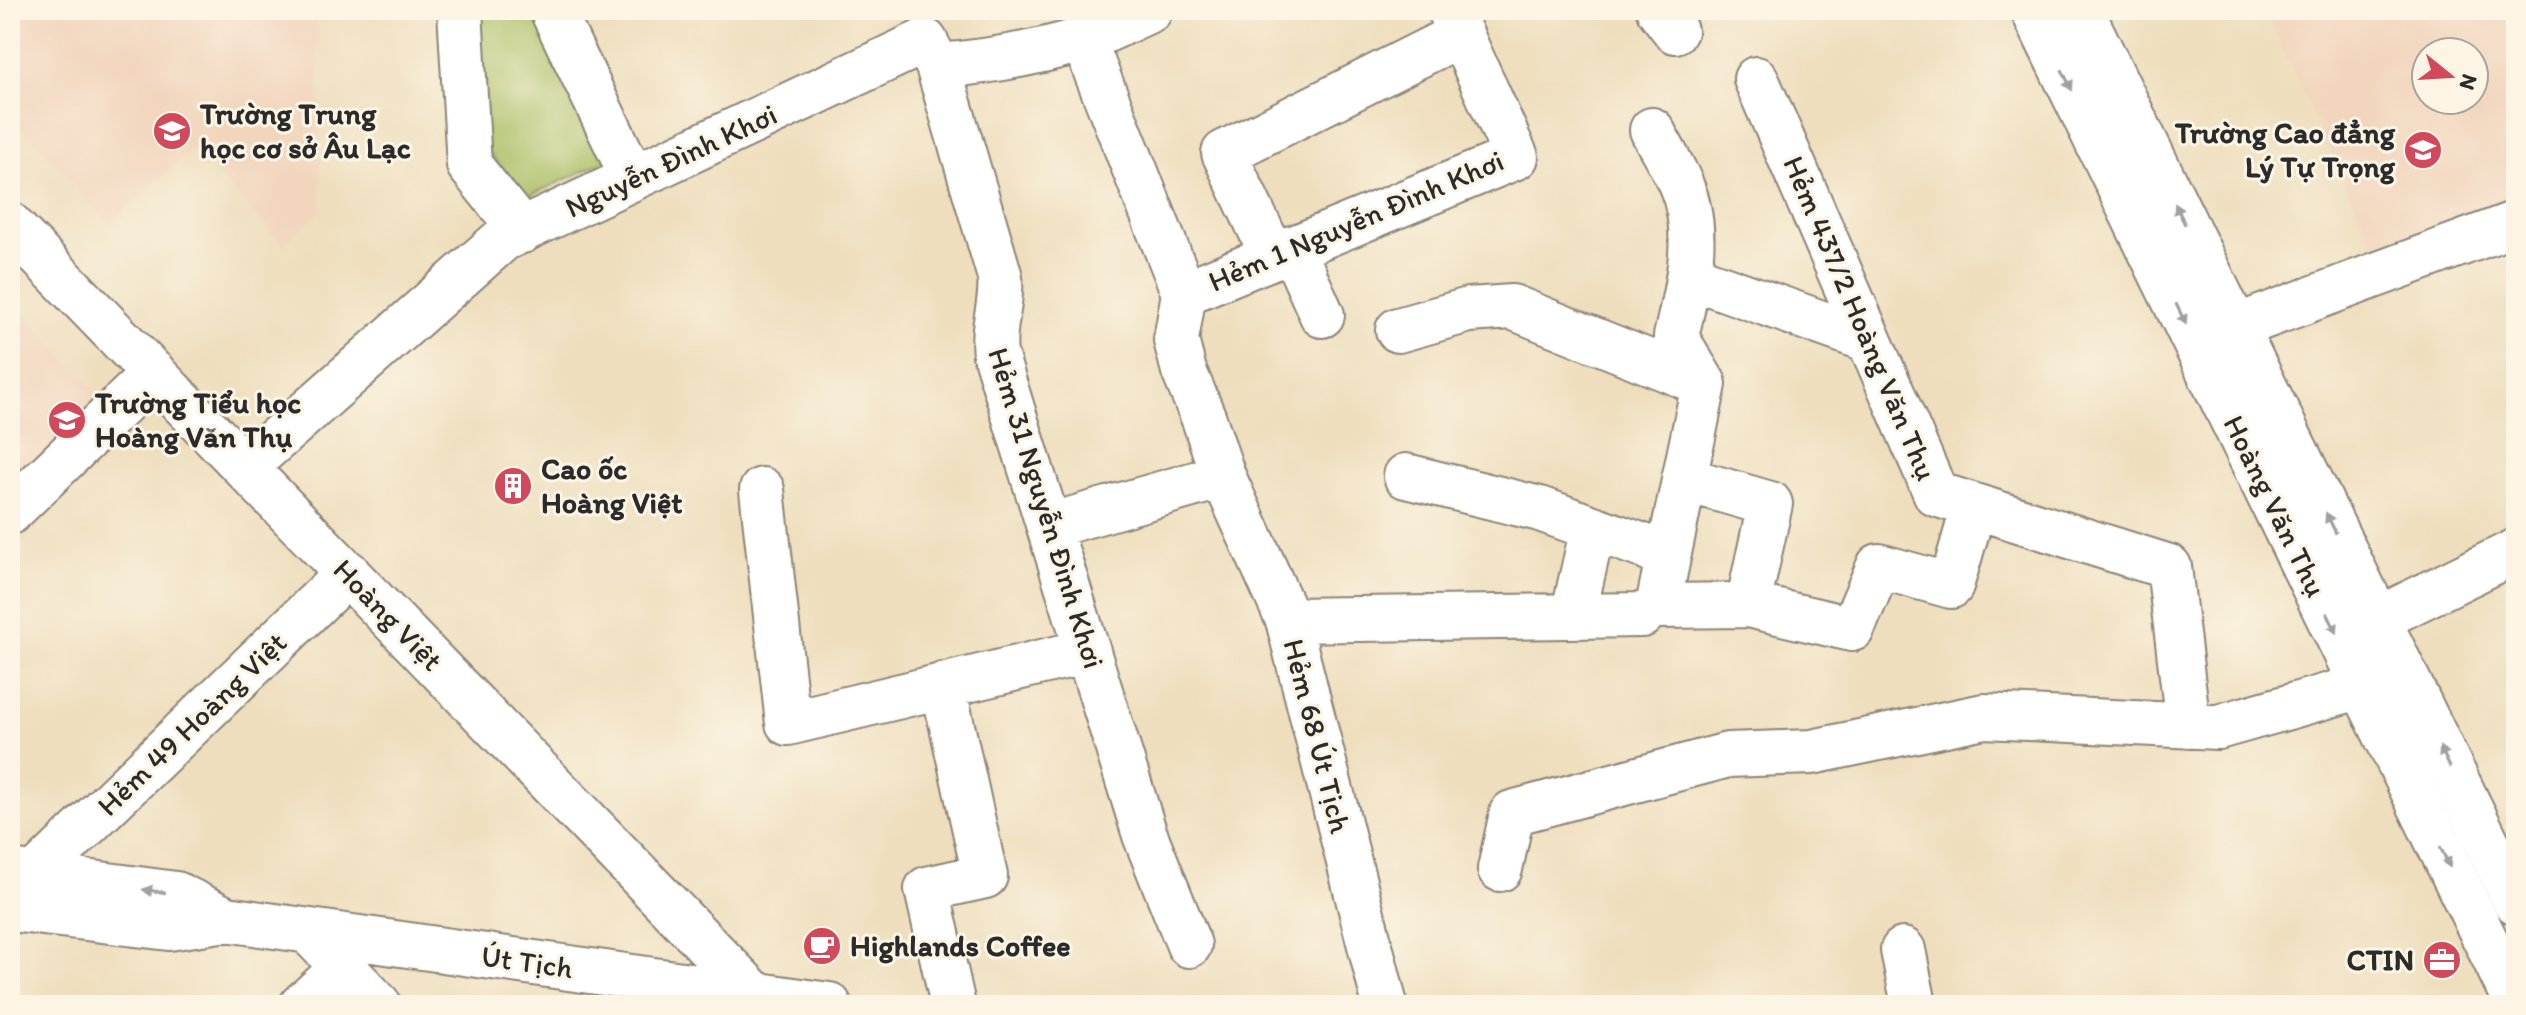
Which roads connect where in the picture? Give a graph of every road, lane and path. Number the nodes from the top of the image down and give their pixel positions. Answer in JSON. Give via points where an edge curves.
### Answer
{"nodes":[{"id":1,"x":460,"y":10,"type":"edge"},
{"id":2,"x":552,"y":10,"type":"edge"},
{"id":3,"x":1150,"y":10,"type":"edge"},
{"id":4,"x":2033,"y":10,"type":"edge"},
{"id":5,"x":2081,"y":10,"type":"edge"},
{"id":6,"x":1455,"y":22,"type":"edge"},
{"id":7,"x":924,"y":39,"type":"edge"},
{"id":8,"x":1083,"y":39,"type":"junction"},
{"id":9,"x":1756,"y":79,"type":"dead end"},
{"id":10,"x":1652,"y":130,"type":"dead end"},
{"id":11,"x":633,"y":178,"type":"junction"},
{"id":12,"x":2516,"y":223,"type":"edge"},
{"id":13,"x":10,"y":225,"type":"edge"},
{"id":14,"x":522,"y":231,"type":"junction"},
{"id":15,"x":1283,"y":252,"type":"junction"},
{"id":16,"x":1689,"y":276,"type":"junction"},
{"id":17,"x":1184,"y":293,"type":"junction"},
{"id":18,"x":1322,"y":315,"type":"dead end"},
{"id":19,"x":2236,"y":327,"type":"junction"},
{"id":20,"x":1398,"y":330,"type":"dead end"},
{"id":21,"x":1869,"y":340,"type":"junction"},
{"id":22,"x":154,"y":373,"type":"junction"},
{"id":23,"x":1704,"y":384,"type":"junction"},
{"id":24,"x":245,"y":467,"type":"junction"},
{"id":25,"x":1223,"y":476,"type":"junction"},
{"id":26,"x":1406,"y":476,"type":"dead end"},
{"id":27,"x":1684,"y":479,"type":"junction"},
{"id":28,"x":762,"y":490,"type":"dead end"},
{"id":29,"x":1974,"y":506,"type":"junction"},
{"id":30,"x":10,"y":512,"type":"edge"},
{"id":31,"x":1049,"y":526,"type":"junction"},
{"id":32,"x":1593,"y":528,"type":"junction"},
{"id":33,"x":2516,"y":551,"type":"edge"},
{"id":34,"x":1668,"y":555,"type":"junction"},
{"id":35,"x":348,"y":573,"type":"junction"},
{"id":36,"x":1748,"y":605,"type":"junction"},
{"id":37,"x":1650,"y":611,"type":"junction"},
{"id":38,"x":1573,"y":616,"type":"junction"},
{"id":39,"x":2378,"y":619,"type":"junction"},
{"id":40,"x":1288,"y":620,"type":"junction"},
{"id":41,"x":1088,"y":651,"type":"junction"},
{"id":42,"x":943,"y":685,"type":"junction"},
{"id":43,"x":2362,"y":686,"type":"junction"},
{"id":44,"x":2188,"y":726,"type":"junction"},
{"id":45,"x":1500,"y":869,"type":"dead end"},
{"id":46,"x":18,"y":885,"type":"edge"},
{"id":47,"x":2516,"y":902,"type":"edge"},
{"id":48,"x":309,"y":932,"type":"junction"},
{"id":49,"x":1189,"y":945,"type":"dead end"},
{"id":50,"x":1903,"y":950,"type":"dead end"},
{"id":51,"x":343,"y":968,"type":"junction"},
{"id":52,"x":702,"y":996,"type":"edge"},
{"id":53,"x":760,"y":1000,"type":"edge"},
{"id":54,"x":2516,"y":1003,"type":"edge"},
{"id":55,"x":302,"y":1005,"type":"edge"},
{"id":56,"x":379,"y":1005,"type":"edge"},
{"id":57,"x":829,"y":1005,"type":"edge"},
{"id":58,"x":953,"y":1005,"type":"edge"},
{"id":59,"x":1385,"y":1005,"type":"edge"},
{"id":60,"x":1914,"y":1005,"type":"edge"}],
"edges":[{"from":1,"to":14,"type":"street","via":[[469,165]]},
{"from":2,"to":11,"type":"street"},
{"from":3,"to":8,"type":"street","name":"Nguyễn Đình Khơi"},
{"from":4,"to":43,"type":"street","name":"Hoàng Văn Thụ","one_way":true},
{"from":19,"to":5,"type":"street","name":"Hoàng Văn Thụ","one_way":true},
{"from":6,"to":15,"type":"street","via":[[1224,153]]},
{"from":6,"to":15,"type":"street","name":"Hẻm 1 Nguyễn Đình Khơi","via":[[1516,157]]},
{"from":7,"to":8,"type":"street","name":"Nguyễn Đình Khơi","via":[[1004,58]]},
{"from":7,"to":11,"type":"street","name":"Nguyễn Đình Khơi"},
{"from":7,"to":31,"type":"street","name":"Hẻm 31 Nguyễn Đình Khơi","via":[[1000,277],[995,354]]},
{"from":8,"to":17,"type":"street"},
{"from":9,"to":21,"type":"street","name":"Hẻm 437/2 Hoàng Văn Thụ"},
{"from":10,"to":16,"type":"street","via":[[1682,186],[1692,229]]},
{"from":11,"to":14,"type":"street","name":"Nguyễn Đình Khơi"},
{"from":12,"to":19,"type":"street"},
{"from":13,"to":22,"type":"street","name":"Hoàng Việt"},
{"from":14,"to":24,"type":"street","name":"Nguyễn Đình Khơi","via":[[481,256]]},
{"from":15,"to":17,"type":"street","name":"Hẻm 1 Nguyễn Đình Khơi"},
{"from":15,"to":18,"type":"street"},
{"from":16,"to":21,"type":"street"},
{"from":16,"to":23,"type":"street","via":[[1676,337]]},
{"from":17,"to":25,"type":"street","name":"Hẻm 68 Út Tịch","via":[[1176,340]]},
{"from":39,"to":19,"type":"street","name":"Hoàng Văn Thụ","one_way":true},
{"from":20,"to":23,"type":"street","via":[[1469,310],[1512,307]]},
{"from":21,"to":29,"type":"street","name":"Hẻm 437/2 Hoàng Văn Thụ","via":[[1936,494]]},
{"from":22,"to":24,"type":"street","name":"Hoàng Việt"},
{"from":22,"to":30,"type":"street"},
{"from":23,"to":27,"type":"street"},
{"from":24,"to":35,"type":"street","name":"Hoàng Việt"},
{"from":25,"to":31,"type":"street"},
{"from":25,"to":40,"type":"street","name":"Hẻm 68 Út Tịch"},
{"from":26,"to":32,"type":"street","via":[[1540,509]]},
{"from":27,"to":34,"type":"street"},
{"from":27,"to":36,"type":"street","via":[[1770,504]]},
{"from":28,"to":42,"type":"street","via":[[788,723]]},
{"from":29,"to":36,"type":"street","via":[[1951,586],[1879,566],[1852,629]]},
{"from":29,"to":44,"type":"street","name":"Hẻm 437/2 Hoàng Văn Thụ","via":[[2169,567]]},
{"from":31,"to":41,"type":"street","name":"Hẻm 31 Nguyễn Đình Khơi"},
{"from":32,"to":34,"type":"street"},
{"from":32,"to":38,"type":"street"},
{"from":33,"to":39,"type":"street"},
{"from":34,"to":37,"type":"street"},
{"from":35,"to":46,"type":"street","name":"Hẻm 49 Hoàng Việt"},
{"from":35,"to":53,"type":"street","name":"Hoàng Việt"},
{"from":36,"to":37,"type":"street"},
{"from":37,"to":38,"type":"street"},
{"from":38,"to":40,"type":"street"},
{"from":47,"to":39,"type":"street","name":"Hoàng Văn Thụ","one_way":true},
{"from":40,"to":59,"type":"street","name":"Hẻm 68 Út Tịch"},
{"from":41,"to":42,"type":"street"},
{"from":41,"to":49,"type":"street","name":"Hẻm 31 Nguyễn Đình Khơi","via":[[1145,835]]},
{"from":42,"to":58,"type":"street","via":[[985,876],[927,889]]},
{"from":43,"to":44,"type":"street","via":[[2218,727]]},
{"from":43,"to":54,"type":"street","name":"Hoàng Văn Thụ","one_way":true},
{"from":44,"to":45,"type":"street","via":[[1984,716],[1812,752],[1728,755],[1512,813]]},
{"from":46,"to":48,"type":"street","name":"Út Tịch","via":[[176,894],[226,919]]},
{"from":48,"to":51,"type":"street"},
{"from":48,"to":52,"type":"street","name":"Út Tịch"},
{"from":50,"to":60,"type":"street"},
{"from":51,"to":55,"type":"street"},
{"from":51,"to":56,"type":"street"},
{"from":52,"to":53,"type":"street","name":"Út Tịch"},
{"from":53,"to":57,"type":"street","name":"Út Tịch"}]}
